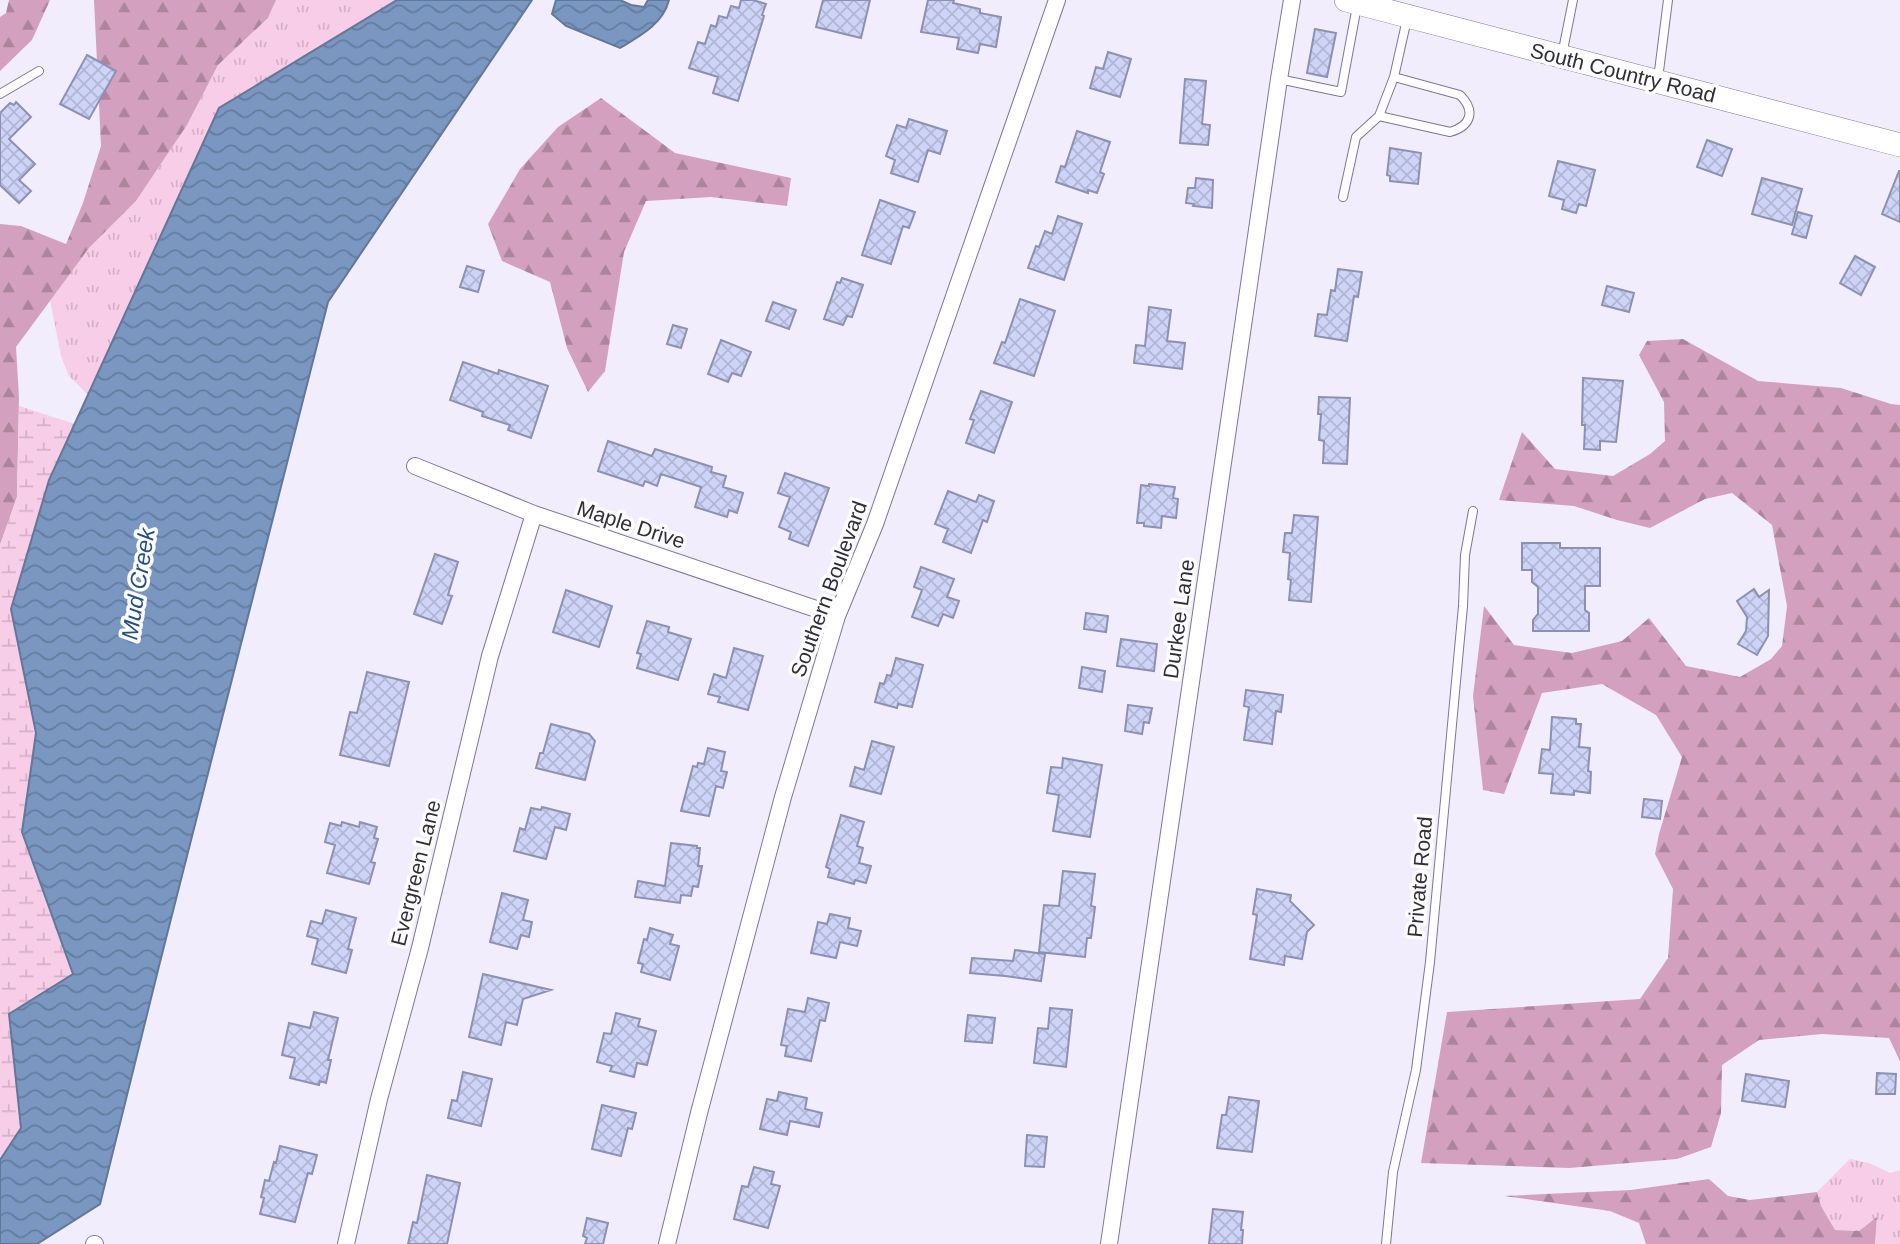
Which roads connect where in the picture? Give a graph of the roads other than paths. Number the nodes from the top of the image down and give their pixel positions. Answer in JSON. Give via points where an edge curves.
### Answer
{"nodes":[{"id":1,"x":1057,"y":0,"type":"edge"},
{"id":2,"x":1292,"y":0,"type":"edge"},
{"id":3,"x":1573,"y":0,"type":"edge"},
{"id":4,"x":1668,"y":0,"type":"edge"},
{"id":5,"x":1352,"y":1,"type":"edge"},
{"id":6,"x":1407,"y":16,"type":"junction"},
{"id":7,"x":1562,"y":57,"type":"junction"},
{"id":8,"x":40,"y":71,"type":"dead end"},
{"id":9,"x":1394,"y":78,"type":"junction"},
{"id":10,"x":1279,"y":79,"type":"junction"},
{"id":11,"x":1658,"y":82,"type":"junction"},
{"id":12,"x":0,"y":94,"type":"edge"},
{"id":13,"x":1379,"y":116,"type":"junction"},
{"id":14,"x":1900,"y":145,"type":"edge"},
{"id":15,"x":1343,"y":197,"type":"dead end"},
{"id":16,"x":415,"y":466,"type":"dead end"},
{"id":17,"x":1473,"y":511,"type":"dead end"},
{"id":18,"x":534,"y":514,"type":"junction"},
{"id":19,"x":837,"y":616,"type":"junction"},
{"id":20,"x":346,"y":1244,"type":"edge"},
{"id":21,"x":667,"y":1244,"type":"edge"},
{"id":22,"x":1109,"y":1244,"type":"edge"},
{"id":23,"x":1386,"y":1244,"type":"edge"}],
"edges":[{"from":1,"to":19,"type":"street","name":"Southern Boulevard","via":[[875,524]]},
{"from":2,"to":10,"type":"street","name":"Durkee Lane"},
{"from":3,"to":7,"type":"lane"},
{"from":4,"to":11,"type":"lane"},
{"from":5,"to":6,"type":"main road","name":"South Country Road"},
{"from":5,"to":10,"type":"lane","via":[[1340,92]]},
{"from":6,"to":7,"type":"main road","name":"South Country Road"},
{"from":6,"to":9,"type":"lane"},
{"from":7,"to":11,"type":"main road","name":"South Country Road"},
{"from":8,"to":12,"type":"lane"},
{"from":9,"to":13,"type":"lane"},
{"from":9,"to":13,"type":"lane","via":[[1460,95],[1470,112],[1466,124],[1450,132]]},
{"from":10,"to":22,"type":"street","name":"Durkee Lane"},
{"from":11,"to":14,"type":"main road","name":"South Country Road"},
{"from":13,"to":15,"type":"lane","via":[[1356,137]]},
{"from":16,"to":18,"type":"street","name":"Maple Drive"},
{"from":17,"to":23,"type":"lane","name":"Private Road","via":[[1465,555],[1430,962],[1416,1070],[1392,1172]]},
{"from":18,"to":19,"type":"street","name":"Maple Drive"},
{"from":18,"to":20,"type":"street","name":"Evergreen Lane","via":[[490,656]]},
{"from":19,"to":21,"type":"street","name":"Southern Boulevard","via":[[782,797]]}]}
